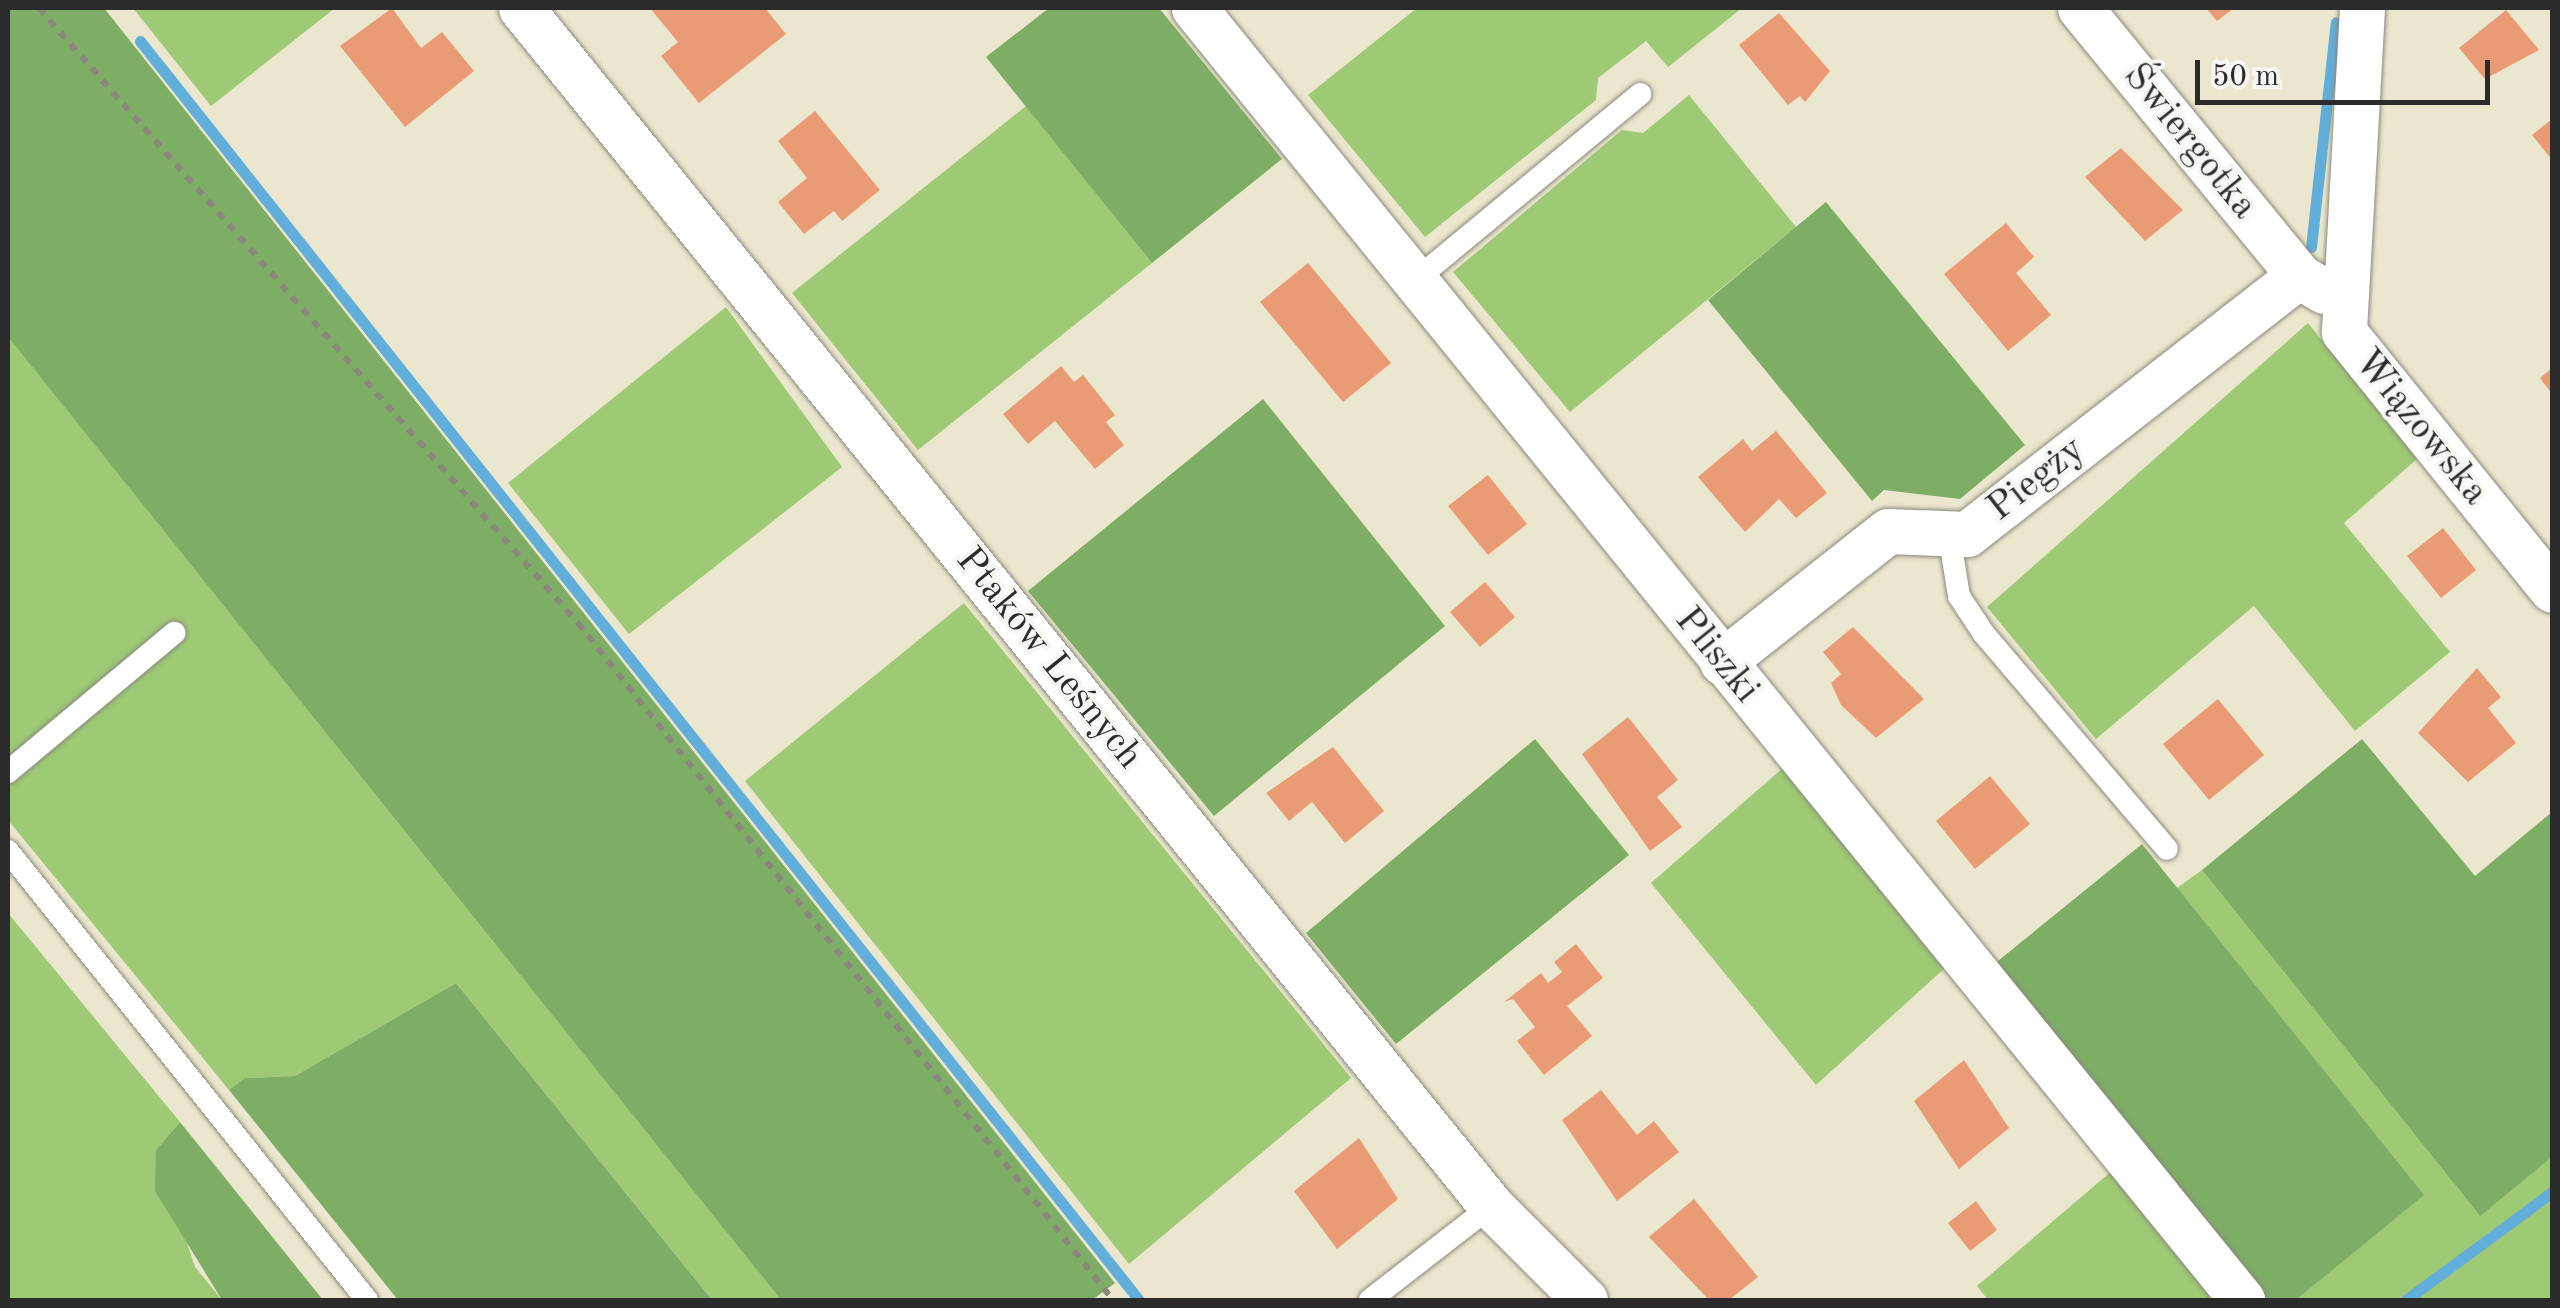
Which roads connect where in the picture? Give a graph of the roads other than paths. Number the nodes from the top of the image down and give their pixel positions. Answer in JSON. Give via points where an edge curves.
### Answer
{"nodes":[{"id":1,"x":521,"y":8,"type":"edge"},
{"id":2,"x":1194,"y":8,"type":"edge"},
{"id":3,"x":2080,"y":8,"type":"edge"},
{"id":4,"x":2362,"y":8,"type":"edge"},
{"id":5,"x":1640,"y":94,"type":"dead end"},
{"id":6,"x":2299,"y":276,"type":"junction"},
{"id":7,"x":1413,"y":282,"type":"junction"},
{"id":8,"x":2340,"y":298,"type":"junction"},
{"id":9,"x":1949,"y":534,"type":"junction"},
{"id":10,"x":2552,"y":590,"type":"edge"},
{"id":11,"x":174,"y":632,"type":"dead end"},
{"id":12,"x":1722,"y":662,"type":"junction"},
{"id":13,"x":8,"y":772,"type":"edge"},
{"id":14,"x":2167,"y":849,"type":"dead end"},
{"id":15,"x":8,"y":850,"type":"edge"},
{"id":16,"x":1490,"y":1206,"type":"junction"},
{"id":17,"x":367,"y":1300,"type":"edge"},
{"id":18,"x":1370,"y":1300,"type":"edge"},
{"id":19,"x":1584,"y":1300,"type":"edge"},
{"id":20,"x":2242,"y":1300,"type":"edge"}],
"edges":[{"from":1,"to":16,"type":"street","name":"Ptaków Leśnych"},
{"from":2,"to":7,"type":"street","name":"Pliszki"},
{"from":3,"to":6,"type":"street","name":"Świergotka"},
{"from":4,"to":8,"type":"street","name":"Wiązowska"},
{"from":5,"to":7,"type":"lane"},
{"from":6,"to":8,"type":"street"},
{"from":6,"to":9,"type":"street","name":"Piegży","via":[[1968,534]]},
{"from":7,"to":12,"type":"street","name":"Pliszki"},
{"from":8,"to":10,"type":"street","name":"Wiązowska","via":[[2354,350]]},
{"from":9,"to":12,"type":"street","name":"Piegży","via":[[1888,531]]},
{"from":9,"to":14,"type":"lane","via":[[1959,596],[1984,634]]},
{"from":11,"to":13,"type":"lane"},
{"from":12,"to":20,"type":"street","name":"Pliszki"},
{"from":15,"to":17,"type":"lane"},
{"from":16,"to":18,"type":"lane"},
{"from":16,"to":19,"type":"street","name":"Ptaków Leśnych"}]}
